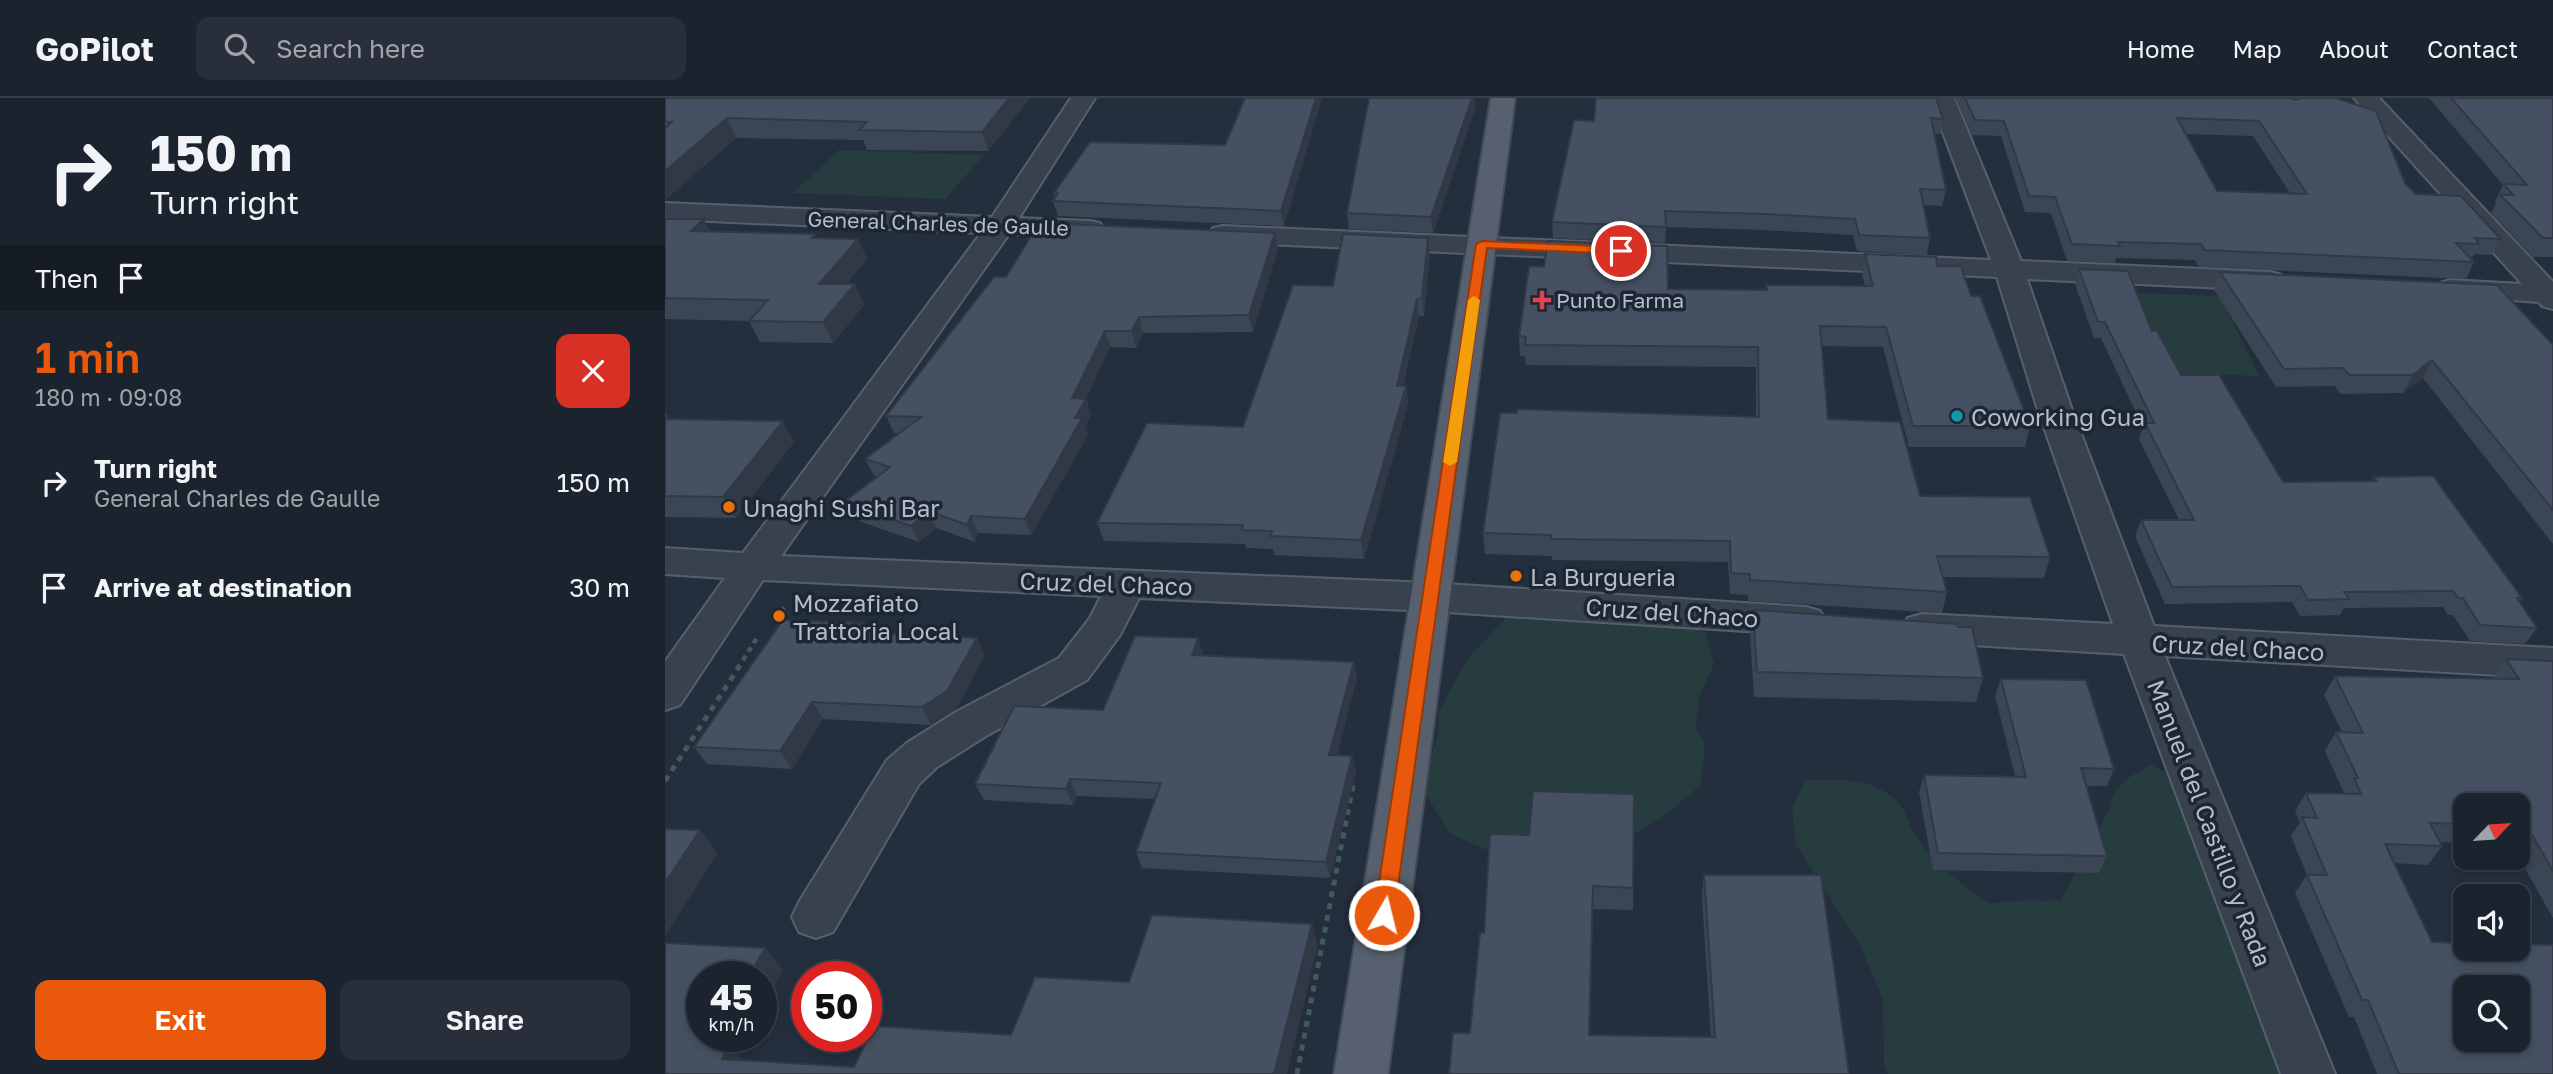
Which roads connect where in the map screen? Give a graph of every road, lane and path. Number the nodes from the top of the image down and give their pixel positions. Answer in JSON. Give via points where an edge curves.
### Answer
{"nodes":[{"id":1,"x":1083,"y":98,"type":"edge"},
{"id":2,"x":1503,"y":98,"type":"edge"},
{"id":3,"x":1941,"y":98,"type":"edge"},
{"id":4,"x":2365,"y":98,"type":"edge"},
{"id":5,"x":665,"y":211,"type":"edge"},
{"id":6,"x":1001,"y":225,"type":"junction"},
{"id":7,"x":1117,"y":230,"type":"edge"},
{"id":8,"x":1200,"y":233,"type":"edge"},
{"id":9,"x":1482,"y":244,"type":"junction"},
{"id":10,"x":2009,"y":268,"type":"junction"},
{"id":11,"x":2297,"y":282,"type":"edge"},
{"id":12,"x":2420,"y":288,"type":"edge"},
{"id":13,"x":2551,"y":296,"type":"edge"},
{"id":14,"x":665,"y":561,"type":"edge"},
{"id":15,"x":754,"y":565,"type":"junction"},
{"id":16,"x":1126,"y":584,"type":"junction"},
{"id":17,"x":1430,"y":597,"type":"junction"},
{"id":18,"x":792,"y":604,"type":"dead end"},
{"id":19,"x":767,"y":623,"type":"dead end"},
{"id":20,"x":1847,"y":624,"type":"edge"},
{"id":21,"x":1889,"y":626,"type":"edge"},
{"id":22,"x":760,"y":634,"type":"dead end"},
{"id":23,"x":2140,"y":643,"type":"junction"},
{"id":24,"x":2553,"y":663,"type":"edge"},
{"id":25,"x":665,"y":694,"type":"edge"},
{"id":26,"x":1355,"y":776,"type":"edge"},
{"id":27,"x":665,"y":781,"type":"edge"},
{"id":28,"x":816,"y":917,"type":"dead end"},
{"id":29,"x":1297,"y":1074,"type":"edge"},
{"id":30,"x":1361,"y":1074,"type":"edge"},
{"id":31,"x":2308,"y":1074,"type":"edge"}],
"edges":[{"from":1,"to":6,"type":"street"},
{"from":2,"to":9,"type":"main road"},
{"from":3,"to":10,"type":"street","name":"Manuel del Castillo y Rada"},
{"from":4,"to":13,"type":"street"},
{"from":5,"to":6,"type":"street","name":"General Charles de Gaulle"},
{"from":6,"to":7,"type":"street","name":"General Charles de Gaulle"},
{"from":6,"to":15,"type":"street"},
{"from":8,"to":9,"type":"street"},
{"from":9,"to":10,"type":"street"},
{"from":9,"to":17,"type":"main road"},
{"from":10,"to":11,"type":"street"},
{"from":10,"to":23,"type":"street","name":"Manuel del Castillo y Rada"},
{"from":12,"to":13,"type":"street"},
{"from":14,"to":15,"type":"street","name":"Cruz del Chaco"},
{"from":15,"to":16,"type":"street","name":"Cruz del Chaco"},
{"from":15,"to":25,"type":"street"},
{"from":16,"to":17,"type":"street","name":"Cruz del Chaco"},
{"from":16,"to":28,"type":"street","via":[[1107,625],[1073,669],[971,724],[904,772]]},
{"from":17,"to":20,"type":"street","name":"Cruz del Chaco"},
{"from":17,"to":30,"type":"main road"},
{"from":18,"to":19,"type":"path","via":[[774,612]]},
{"from":21,"to":23,"type":"street","name":"Cruz del Chaco"},
{"from":22,"to":27,"type":"path"},
{"from":23,"to":24,"type":"street","name":"Cruz del Chaco"},
{"from":23,"to":31,"type":"street","name":"Manuel del Castillo y Rada"},
{"from":26,"to":29,"type":"path"}]}
